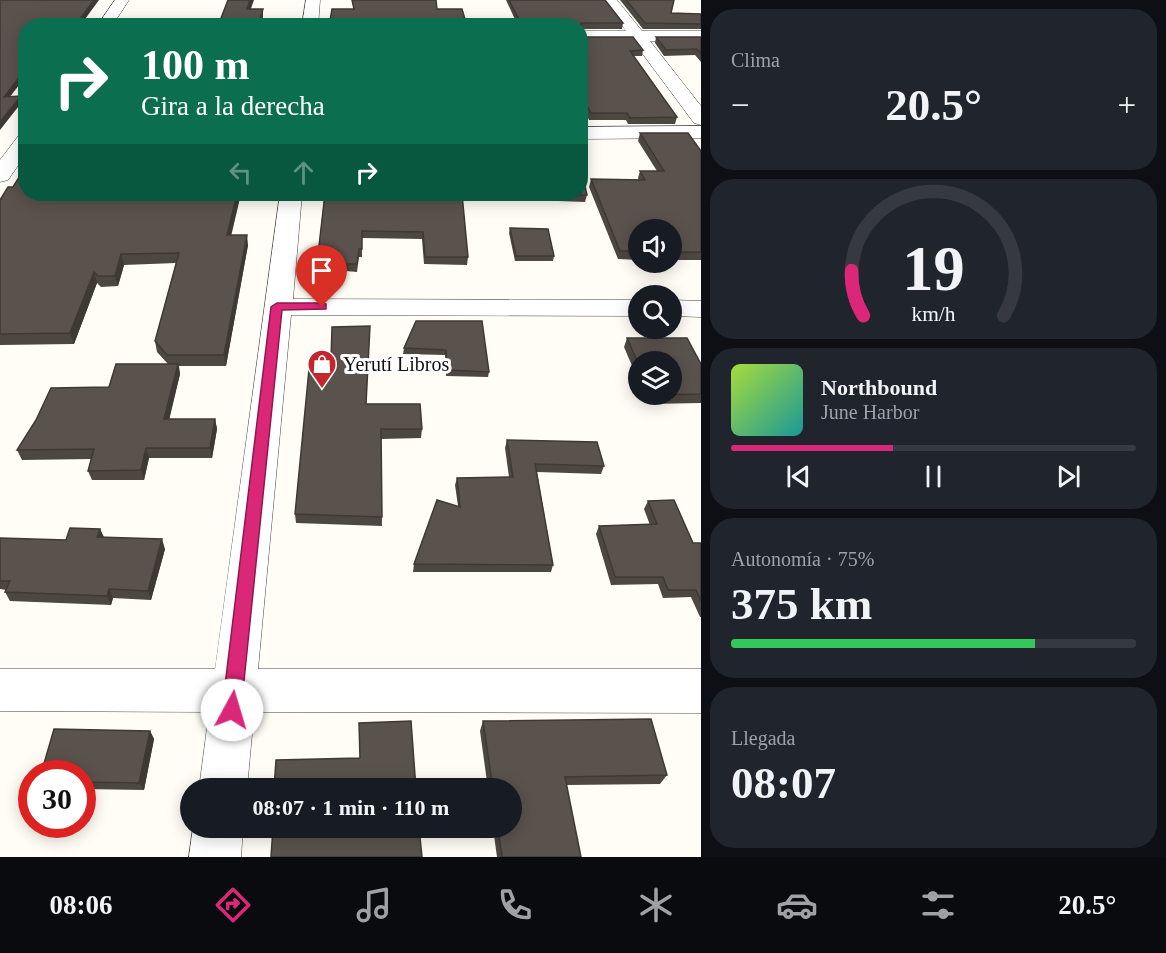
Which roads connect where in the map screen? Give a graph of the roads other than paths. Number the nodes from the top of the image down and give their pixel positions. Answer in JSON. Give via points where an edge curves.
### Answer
{"nodes":[{"id":1,"x":122,"y":0,"type":"edge"},
{"id":2,"x":313,"y":0,"type":"edge"},
{"id":3,"x":610,"y":0,"type":"edge"},
{"id":4,"x":110,"y":18,"type":"edge"},
{"id":5,"x":311,"y":18,"type":"edge"},
{"id":6,"x":588,"y":36,"type":"edge"},
{"id":7,"x":638,"y":36,"type":"junction"},
{"id":8,"x":701,"y":36,"type":"edge"},
{"id":9,"x":701,"y":119,"type":"edge"},
{"id":10,"x":701,"y":132,"type":"edge"},
{"id":11,"x":588,"y":133,"type":"edge"},
{"id":12,"x":18,"y":139,"type":"edge"},
{"id":13,"x":0,"y":175,"type":"edge"},
{"id":14,"x":290,"y":201,"type":"edge"},
{"id":15,"x":277,"y":307,"type":"junction"},
{"id":16,"x":628,"y":308,"type":"edge"},
{"id":17,"x":682,"y":308,"type":"edge"},
{"id":18,"x":701,"y":309,"type":"edge"},
{"id":19,"x":0,"y":690,"type":"edge"},
{"id":20,"x":234,"y":690,"type":"junction"},
{"id":21,"x":701,"y":691,"type":"edge"},
{"id":22,"x":224,"y":778,"type":"edge"},
{"id":23,"x":217,"y":838,"type":"edge"},
{"id":24,"x":215,"y":857,"type":"edge"}],
"edges":[{"from":1,"to":4,"type":"street"},
{"from":2,"to":5,"type":"street"},
{"from":3,"to":7,"type":"street"},
{"from":6,"to":7,"type":"street"},
{"from":7,"to":8,"type":"street"},
{"from":7,"to":9,"type":"street"},
{"from":10,"to":11,"type":"street"},
{"from":12,"to":13,"type":"street"},
{"from":14,"to":15,"type":"street"},
{"from":15,"to":16,"type":"street"},
{"from":15,"to":20,"type":"street"},
{"from":17,"to":18,"type":"street"},
{"from":19,"to":20,"type":"street"},
{"from":20,"to":21,"type":"street"},
{"from":20,"to":22,"type":"street"},
{"from":23,"to":24,"type":"street"}]}
